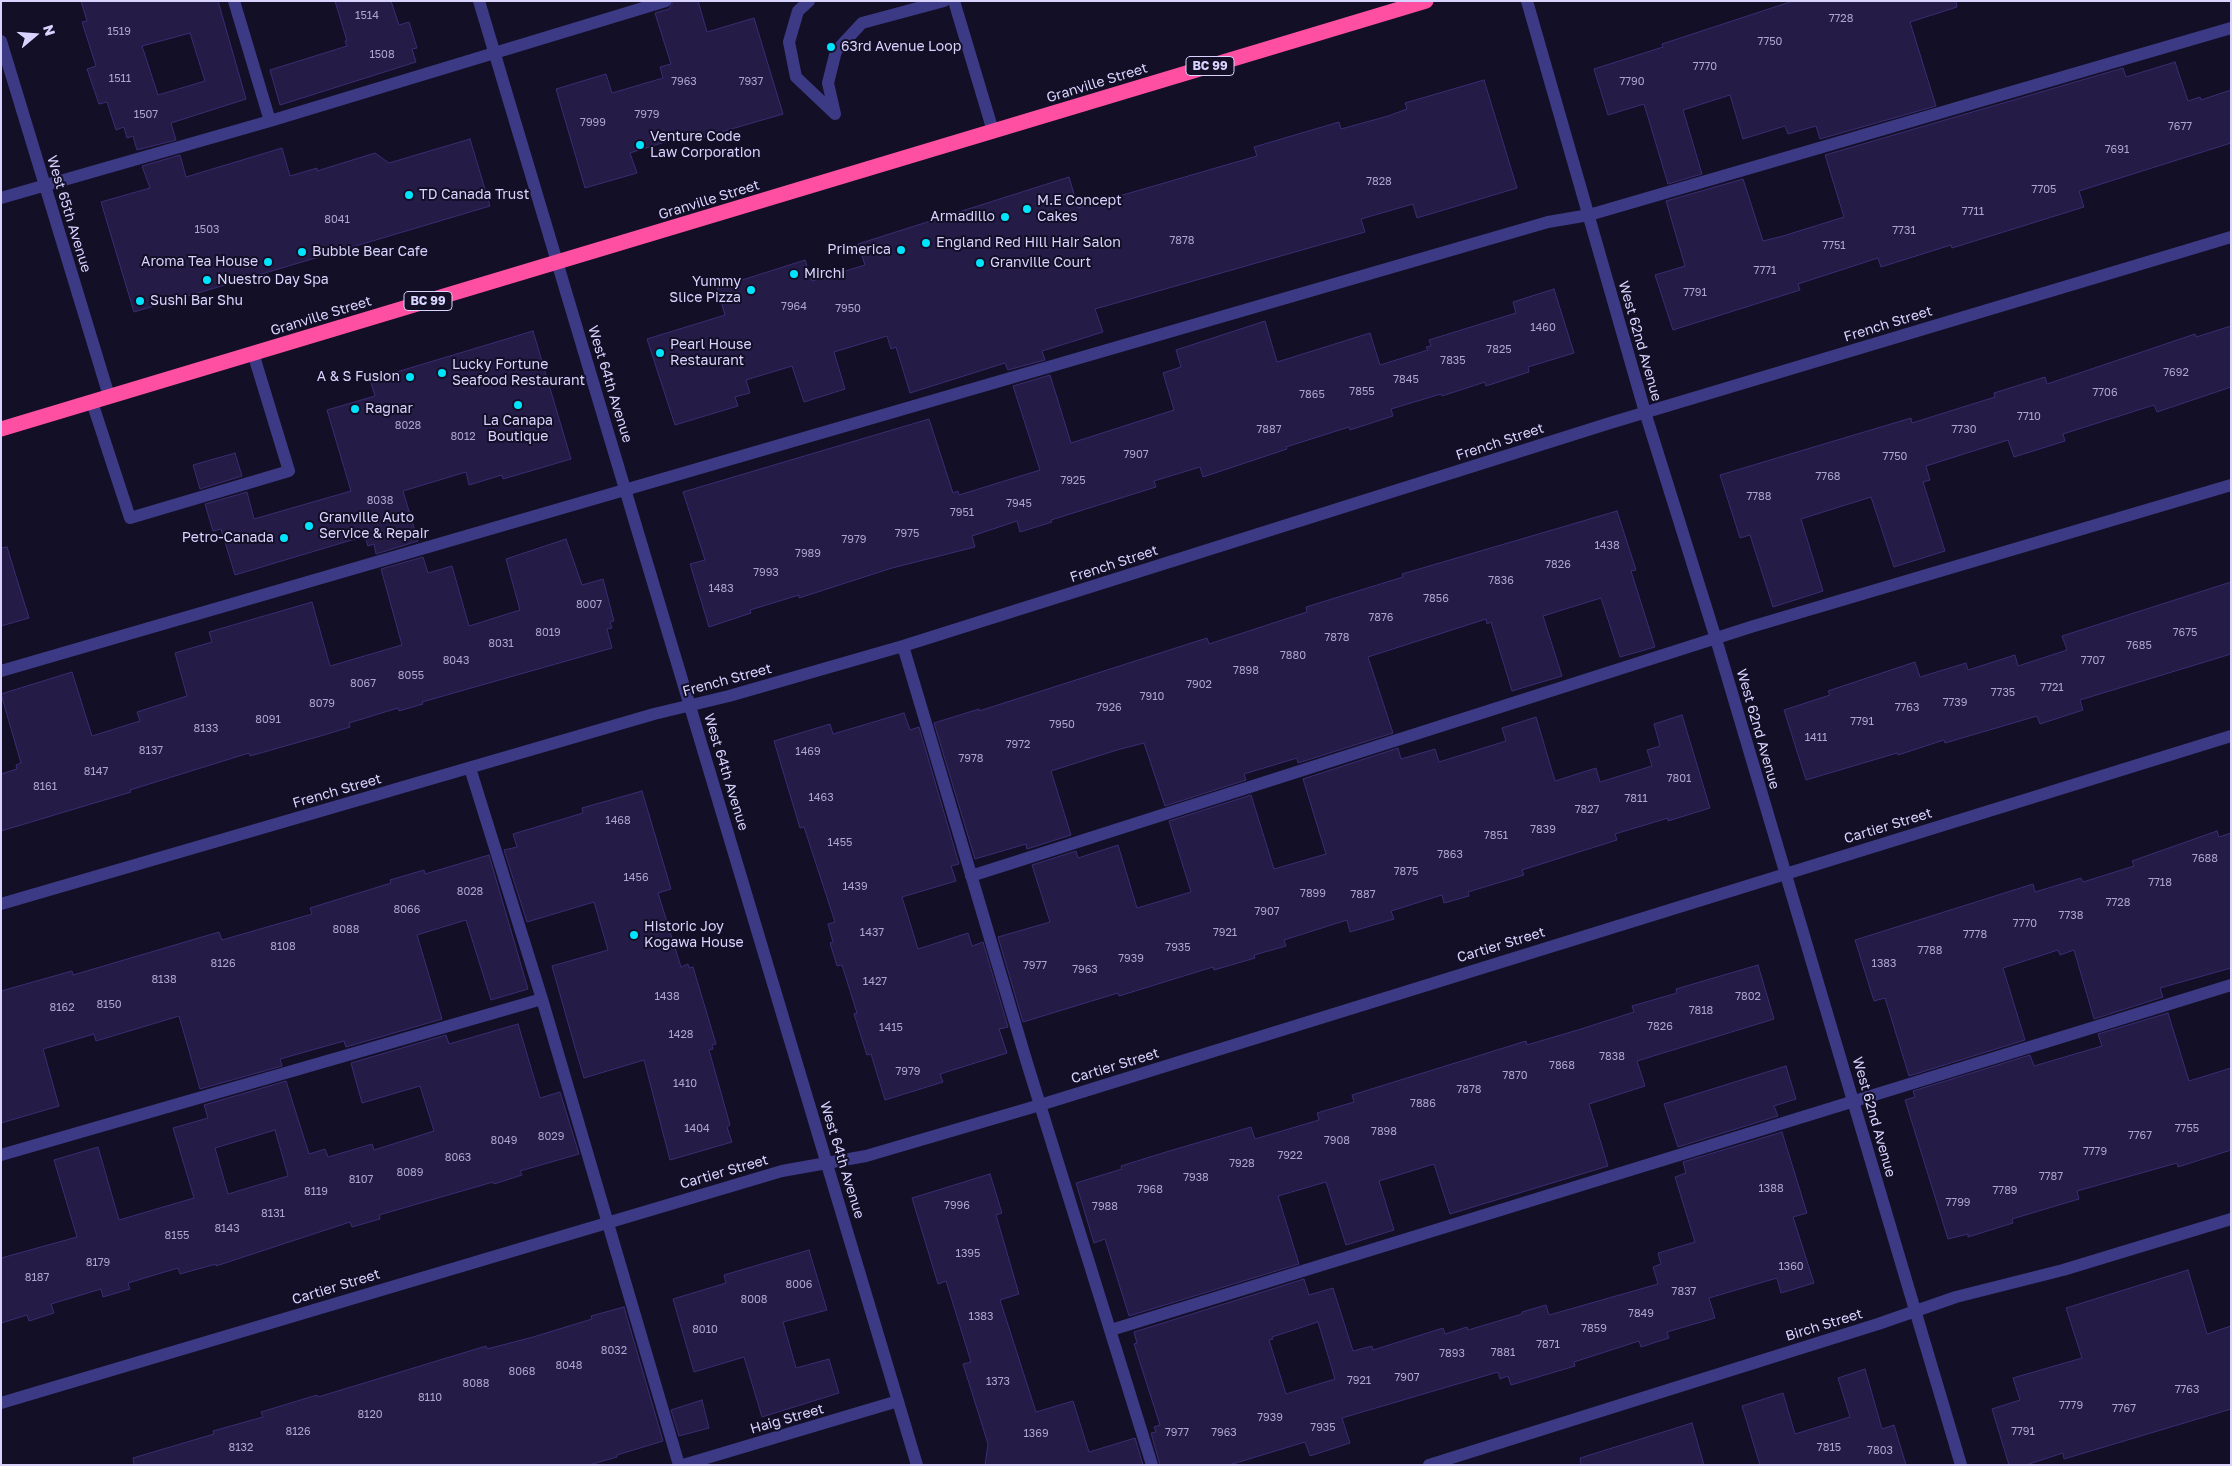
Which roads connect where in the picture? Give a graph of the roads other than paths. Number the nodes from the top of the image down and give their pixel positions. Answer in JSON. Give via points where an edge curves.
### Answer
{"nodes":[{"id":1,"x":234,"y":1,"type":"edge"},
{"id":2,"x":479,"y":1,"type":"edge"},
{"id":3,"x":666,"y":1,"type":"edge"},
{"id":4,"x":809,"y":1,"type":"edge"},
{"id":5,"x":944,"y":1,"type":"edge"},
{"id":6,"x":954,"y":1,"type":"edge"},
{"id":7,"x":1426,"y":1,"type":"edge"},
{"id":8,"x":1527,"y":1,"type":"edge"},
{"id":9,"x":2231,"y":28,"type":"edge"},
{"id":10,"x":1,"y":41,"type":"edge"},
{"id":11,"x":494,"y":52,"type":"junction"},
{"id":12,"x":270,"y":121,"type":"junction"},
{"id":13,"x":993,"y":131,"type":"junction"},
{"id":14,"x":44,"y":185,"type":"junction"},
{"id":15,"x":1,"y":198,"type":"edge"},
{"id":16,"x":1589,"y":215,"type":"junction"},
{"id":17,"x":2231,"y":236,"type":"edge"},
{"id":18,"x":557,"y":262,"type":"junction"},
{"id":19,"x":254,"y":354,"type":"junction"},
{"id":20,"x":109,"y":396,"type":"junction"},
{"id":21,"x":92,"y":402,"type":"junction"},
{"id":22,"x":1645,"y":412,"type":"junction"},
{"id":23,"x":1,"y":429,"type":"edge"},
{"id":24,"x":2231,"y":485,"type":"edge"},
{"id":25,"x":626,"y":488,"type":"junction"},
{"id":26,"x":1716,"y":639,"type":"junction"},
{"id":27,"x":903,"y":646,"type":"junction"},
{"id":28,"x":1,"y":671,"type":"edge"},
{"id":29,"x":690,"y":705,"type":"junction"},
{"id":30,"x":2231,"y":736,"type":"edge"},
{"id":31,"x":470,"y":768,"type":"junction"},
{"id":32,"x":1785,"y":873,"type":"junction"},
{"id":33,"x":971,"y":876,"type":"junction"},
{"id":34,"x":1,"y":904,"type":"edge"},
{"id":35,"x":2231,"y":985,"type":"edge"},
{"id":36,"x":542,"y":1000,"type":"junction"},
{"id":37,"x":1854,"y":1101,"type":"junction"},
{"id":38,"x":1040,"y":1105,"type":"junction"},
{"id":39,"x":1,"y":1156,"type":"edge"},
{"id":40,"x":827,"y":1162,"type":"junction"},
{"id":41,"x":2231,"y":1220,"type":"edge"},
{"id":42,"x":607,"y":1222,"type":"junction"},
{"id":43,"x":1916,"y":1312,"type":"junction"},
{"id":44,"x":1111,"y":1330,"type":"junction"},
{"id":45,"x":898,"y":1401,"type":"junction"},
{"id":46,"x":1,"y":1403,"type":"edge"},
{"id":47,"x":679,"y":1465,"type":"edge"},
{"id":48,"x":683,"y":1465,"type":"edge"},
{"id":49,"x":917,"y":1465,"type":"edge"},
{"id":50,"x":1152,"y":1465,"type":"edge"},
{"id":51,"x":1429,"y":1465,"type":"edge"},
{"id":52,"x":1961,"y":1465,"type":"edge"}],
"edges":[{"from":1,"to":12,"type":"street"},
{"from":2,"to":11,"type":"street","name":"West 64th Avenue"},
{"from":3,"to":11,"type":"street"},
{"from":4,"to":5,"type":"street","via":[[798,11],[789,42],[796,77],[835,114],[828,83],[836,51],[849,37],[862,24]]},
{"from":6,"to":13,"type":"street"},
{"from":7,"to":13,"type":"highway","name":"Granville Street","number":"BC 99"},
{"from":8,"to":16,"type":"street","name":"West 62nd Avenue"},
{"from":9,"to":16,"type":"street"},
{"from":10,"to":14,"type":"street","name":"West 65th Avenue"},
{"from":11,"to":12,"type":"street"},
{"from":11,"to":18,"type":"street","name":"West 64th Avenue"},
{"from":12,"to":14,"type":"street"},
{"from":13,"to":18,"type":"highway","name":"Granville Street","number":"BC 99"},
{"from":14,"to":15,"type":"street"},
{"from":14,"to":20,"type":"street","name":"West 65th Avenue"},
{"from":16,"to":22,"type":"street","name":"West 62nd Avenue"},
{"from":16,"to":25,"type":"street","via":[[1548,222]]},
{"from":17,"to":22,"type":"street","name":"French Street"},
{"from":18,"to":19,"type":"highway","name":"Granville Street","number":"BC 99"},
{"from":18,"to":25,"type":"street","name":"West 64th Avenue"},
{"from":19,"to":20,"type":"highway","name":"Granville Street","number":"BC 99"},
{"from":19,"to":21,"type":"street","via":[[289,471],[130,518]]},
{"from":20,"to":21,"type":"highway","name":"Granville Street","number":"BC 99"},
{"from":21,"to":23,"type":"highway","name":"Granville Street","number":"BC 99"},
{"from":22,"to":26,"type":"street","name":"West 62nd Avenue"},
{"from":22,"to":27,"type":"street","name":"French Street"},
{"from":24,"to":26,"type":"street"},
{"from":25,"to":28,"type":"street"},
{"from":25,"to":29,"type":"street","name":"West 64th Avenue"},
{"from":26,"to":32,"type":"street","name":"West 62nd Avenue"},
{"from":26,"to":33,"type":"street"},
{"from":27,"to":29,"type":"street","name":"French Street"},
{"from":27,"to":33,"type":"street"},
{"from":29,"to":31,"type":"street","name":"French Street"},
{"from":29,"to":40,"type":"street","name":"West 64th Avenue"},
{"from":30,"to":32,"type":"street","name":"Cartier Street"},
{"from":31,"to":34,"type":"street","name":"French Street"},
{"from":31,"to":36,"type":"street"},
{"from":32,"to":37,"type":"street","name":"West 62nd Avenue"},
{"from":32,"to":38,"type":"street","name":"Cartier Street"},
{"from":33,"to":38,"type":"street"},
{"from":35,"to":37,"type":"street"},
{"from":36,"to":39,"type":"street"},
{"from":36,"to":42,"type":"street"},
{"from":37,"to":43,"type":"street","name":"West 62nd Avenue"},
{"from":37,"to":44,"type":"street"},
{"from":38,"to":40,"type":"street","name":"Cartier Street","via":[[871,1154]]},
{"from":38,"to":44,"type":"street"},
{"from":40,"to":42,"type":"street","name":"Cartier Street","via":[[790,1169]]},
{"from":40,"to":45,"type":"street","name":"West 64th Avenue"},
{"from":41,"to":43,"type":"street","name":"Birch Street","via":[[2064,1270],[1956,1297]]},
{"from":42,"to":46,"type":"street","name":"Cartier Street"},
{"from":42,"to":47,"type":"street"},
{"from":43,"to":51,"type":"street","name":"Birch Street"},
{"from":43,"to":52,"type":"street","name":"West 62nd Avenue"},
{"from":44,"to":50,"type":"street"},
{"from":45,"to":48,"type":"street","name":"Haig Street"},
{"from":45,"to":49,"type":"street","name":"West 64th Avenue"}]}
